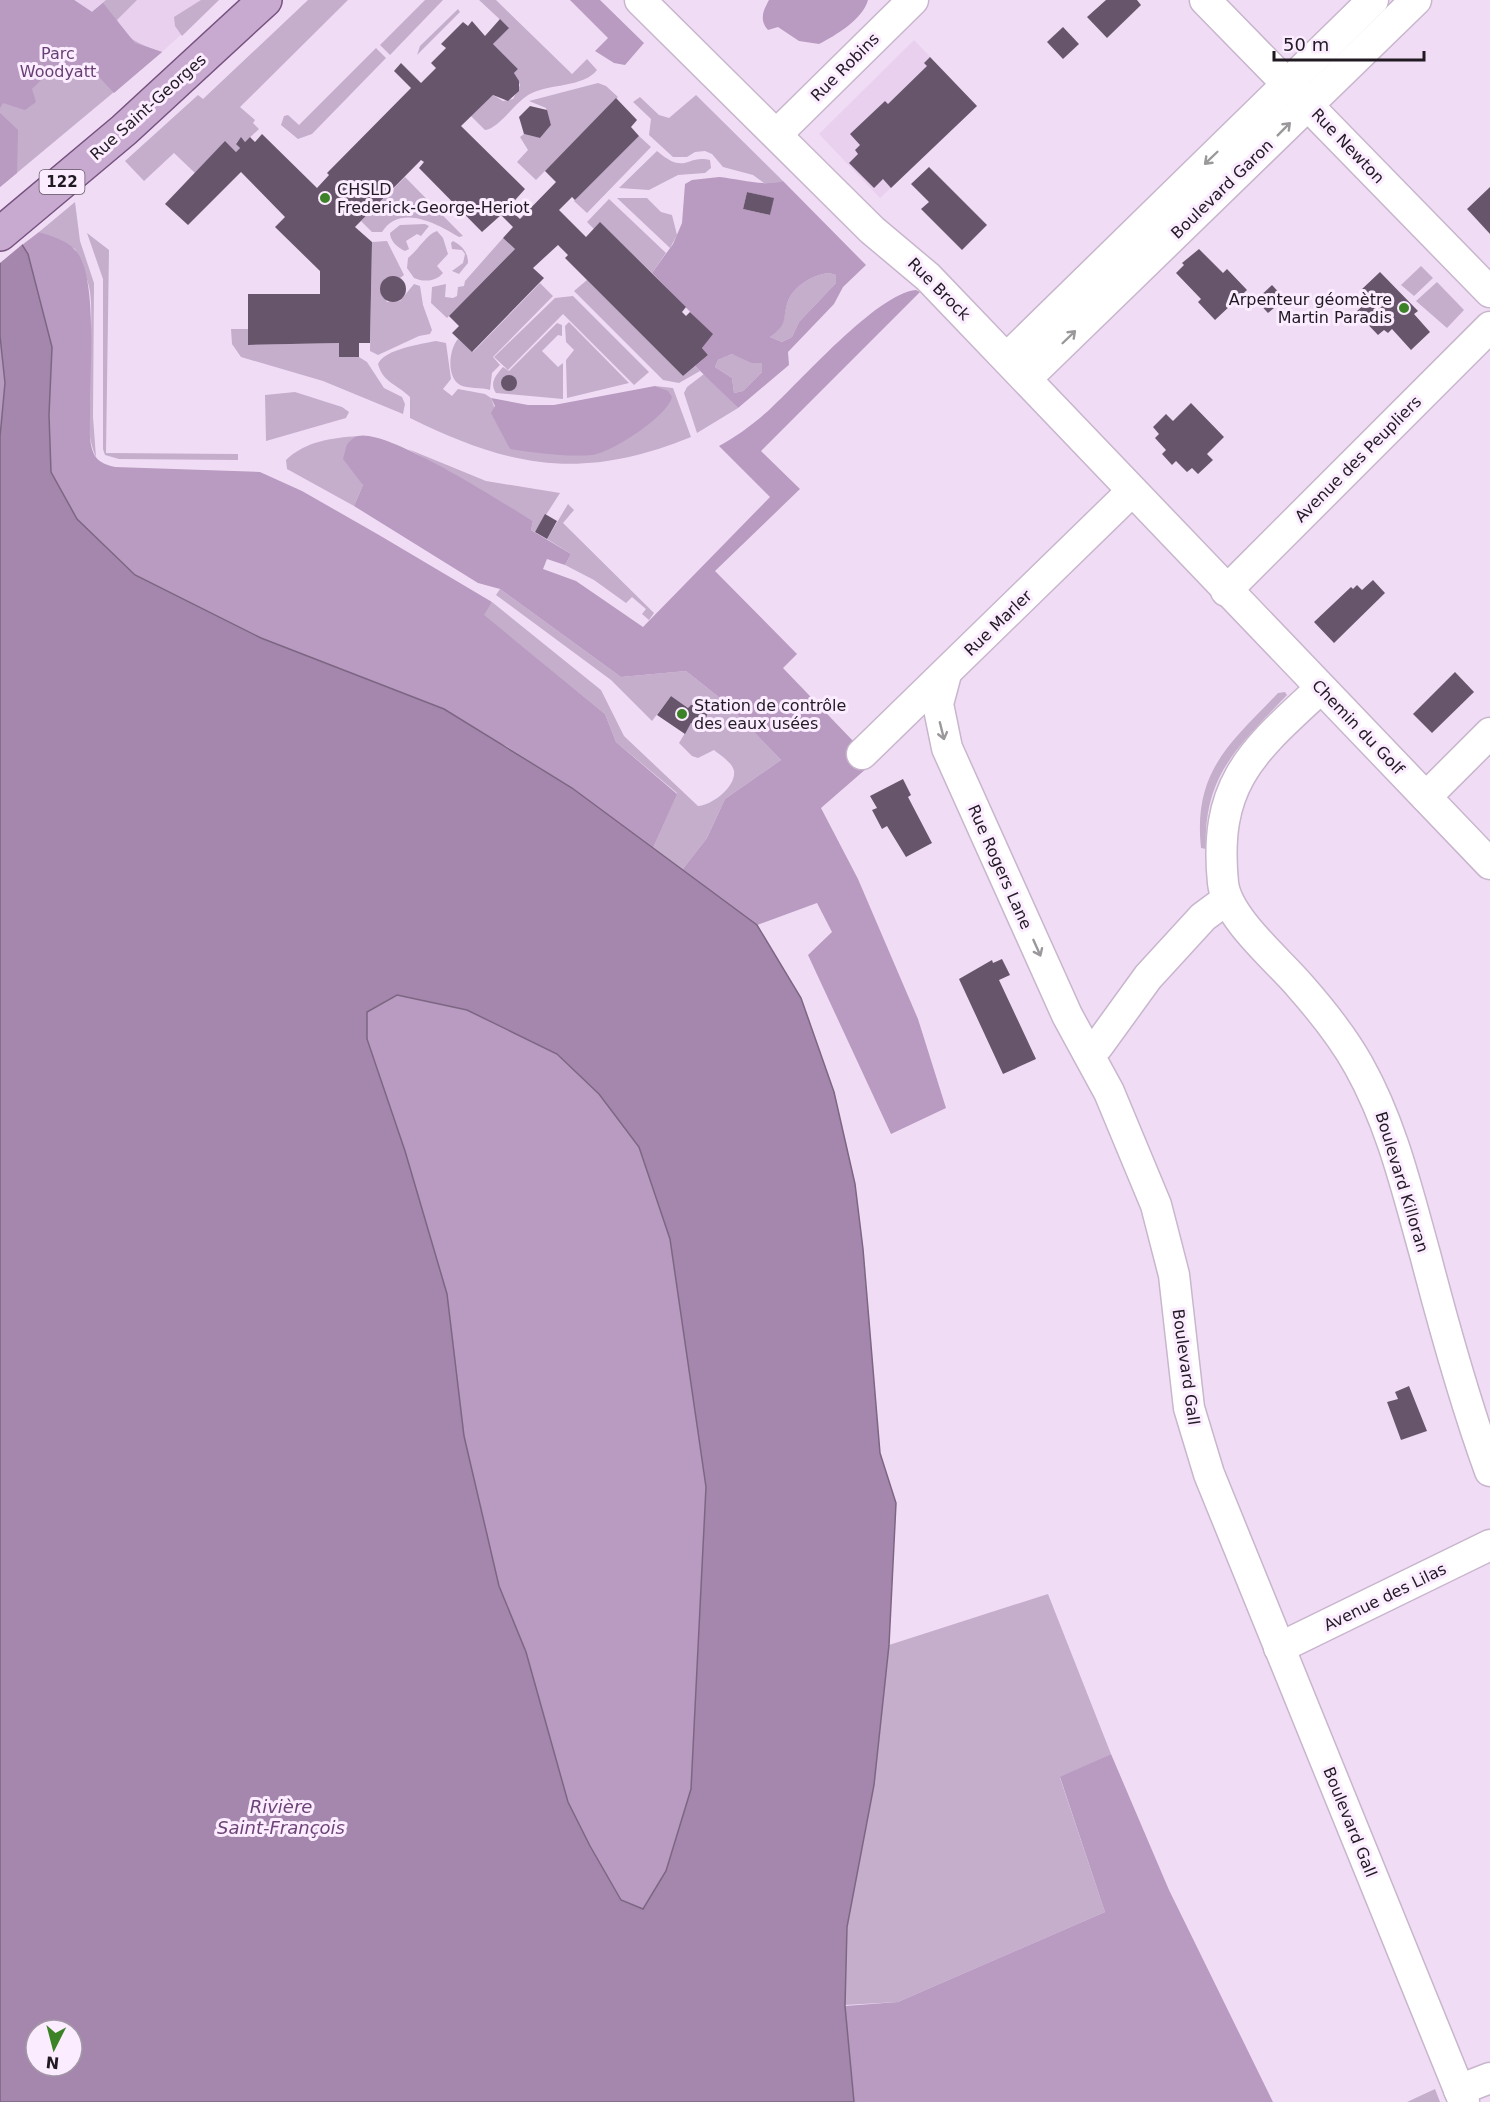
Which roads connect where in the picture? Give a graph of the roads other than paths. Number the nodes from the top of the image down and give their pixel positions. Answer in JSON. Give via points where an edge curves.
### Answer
{"nodes":[{"id":1,"x":265,"y":0,"type":"edge"},
{"id":2,"x":640,"y":0,"type":"edge"},
{"id":3,"x":913,"y":0,"type":"edge"},
{"id":4,"x":1205,"y":0,"type":"edge"},
{"id":5,"x":1373,"y":0,"type":"edge"},
{"id":6,"x":1416,"y":0,"type":"edge"},
{"id":7,"x":1287,"y":85,"type":"junction"},
{"id":8,"x":1308,"y":105,"type":"junction"},
{"id":9,"x":777,"y":134,"type":"junction"},
{"id":10,"x":0,"y":234,"type":"edge"},
{"id":11,"x":1490,"y":292,"type":"edge"},
{"id":12,"x":1490,"y":327,"type":"edge"},
{"id":13,"x":1017,"y":368,"type":"junction"},
{"id":14,"x":1132,"y":491,"type":"junction"},
{"id":15,"x":1226,"y":591,"type":"junction"},
{"id":16,"x":946,"y":674,"type":"junction"},
{"id":17,"x":1321,"y":688,"type":"junction"},
{"id":18,"x":1490,"y":733,"type":"edge"},
{"id":19,"x":862,"y":754,"type":"dead end"},
{"id":20,"x":1426,"y":797,"type":"junction"},
{"id":21,"x":1490,"y":864,"type":"edge"},
{"id":22,"x":1226,"y":900,"type":"junction"},
{"id":23,"x":1089,"y":1053,"type":"junction"},
{"id":24,"x":1490,"y":1471,"type":"edge"},
{"id":25,"x":1490,"y":1545,"type":"edge"},
{"id":26,"x":1279,"y":1648,"type":"junction"},
{"id":27,"x":1490,"y":2078,"type":"edge"},
{"id":28,"x":1462,"y":2096,"type":"edge"}],
"edges":[{"from":1,"to":10,"type":"main road","name":"Rue Saint-Georges","number":"122","via":[[124,130]]},
{"from":2,"to":9,"type":"street","name":"Rue Brock"},
{"from":3,"to":9,"type":"street","name":"Rue Robins"},
{"from":4,"to":7,"type":"street","name":"Rue Newton"},
{"from":5,"to":7,"type":"street","name":"Boulevard Garon"},
{"from":6,"to":8,"type":"street","name":"Boulevard Garon"},
{"from":7,"to":8,"type":"street","name":"Rue Newton"},
{"from":7,"to":13,"type":"street","name":"Boulevard Garon","one_way":true},
{"from":8,"to":11,"type":"street","name":"Rue Newton"},
{"from":13,"to":8,"type":"street","name":"Boulevard Garon","one_way":true},
{"from":9,"to":13,"type":"street","name":"Rue Brock","via":[[872,230],[928,277]]},
{"from":12,"to":15,"type":"street","name":"Avenue des Peupliers"},
{"from":13,"to":14,"type":"street","name":"Rue Brock"},
{"from":14,"to":15,"type":"street","name":"Rue Brock"},
{"from":14,"to":16,"type":"street","name":"Rue Marler"},
{"from":15,"to":17,"type":"street","name":"Chemin du Golf"},
{"from":16,"to":19,"type":"street","name":"Rue Marler"},
{"from":16,"to":23,"type":"street","name":"Rue Rogers Lane","one_way":true,"via":[[938,704],[947,747],[1067,1015]]},
{"from":17,"to":20,"type":"street","name":"Chemin du Golf"},
{"from":17,"to":22,"type":"street","via":[[1251,756],[1231,790],[1223,826]]},
{"from":18,"to":20,"type":"street"},
{"from":20,"to":21,"type":"street","name":"Chemin du Golf"},
{"from":22,"to":23,"type":"street","via":[[1203,917],[1148,977]]},
{"from":22,"to":24,"type":"street","name":"Boulevard Killoran","via":[[1326,1016],[1370,1086],[1403,1172],[1441,1317]]},
{"from":23,"to":26,"type":"street","name":"Boulevard Gall","via":[[1109,1092],[1162,1225],[1174,1275],[1192,1422]]},
{"from":25,"to":26,"type":"street","name":"Avenue des Lilas"},
{"from":26,"to":28,"type":"street","name":"Boulevard Gall"},
{"from":27,"to":28,"type":"street"}]}
